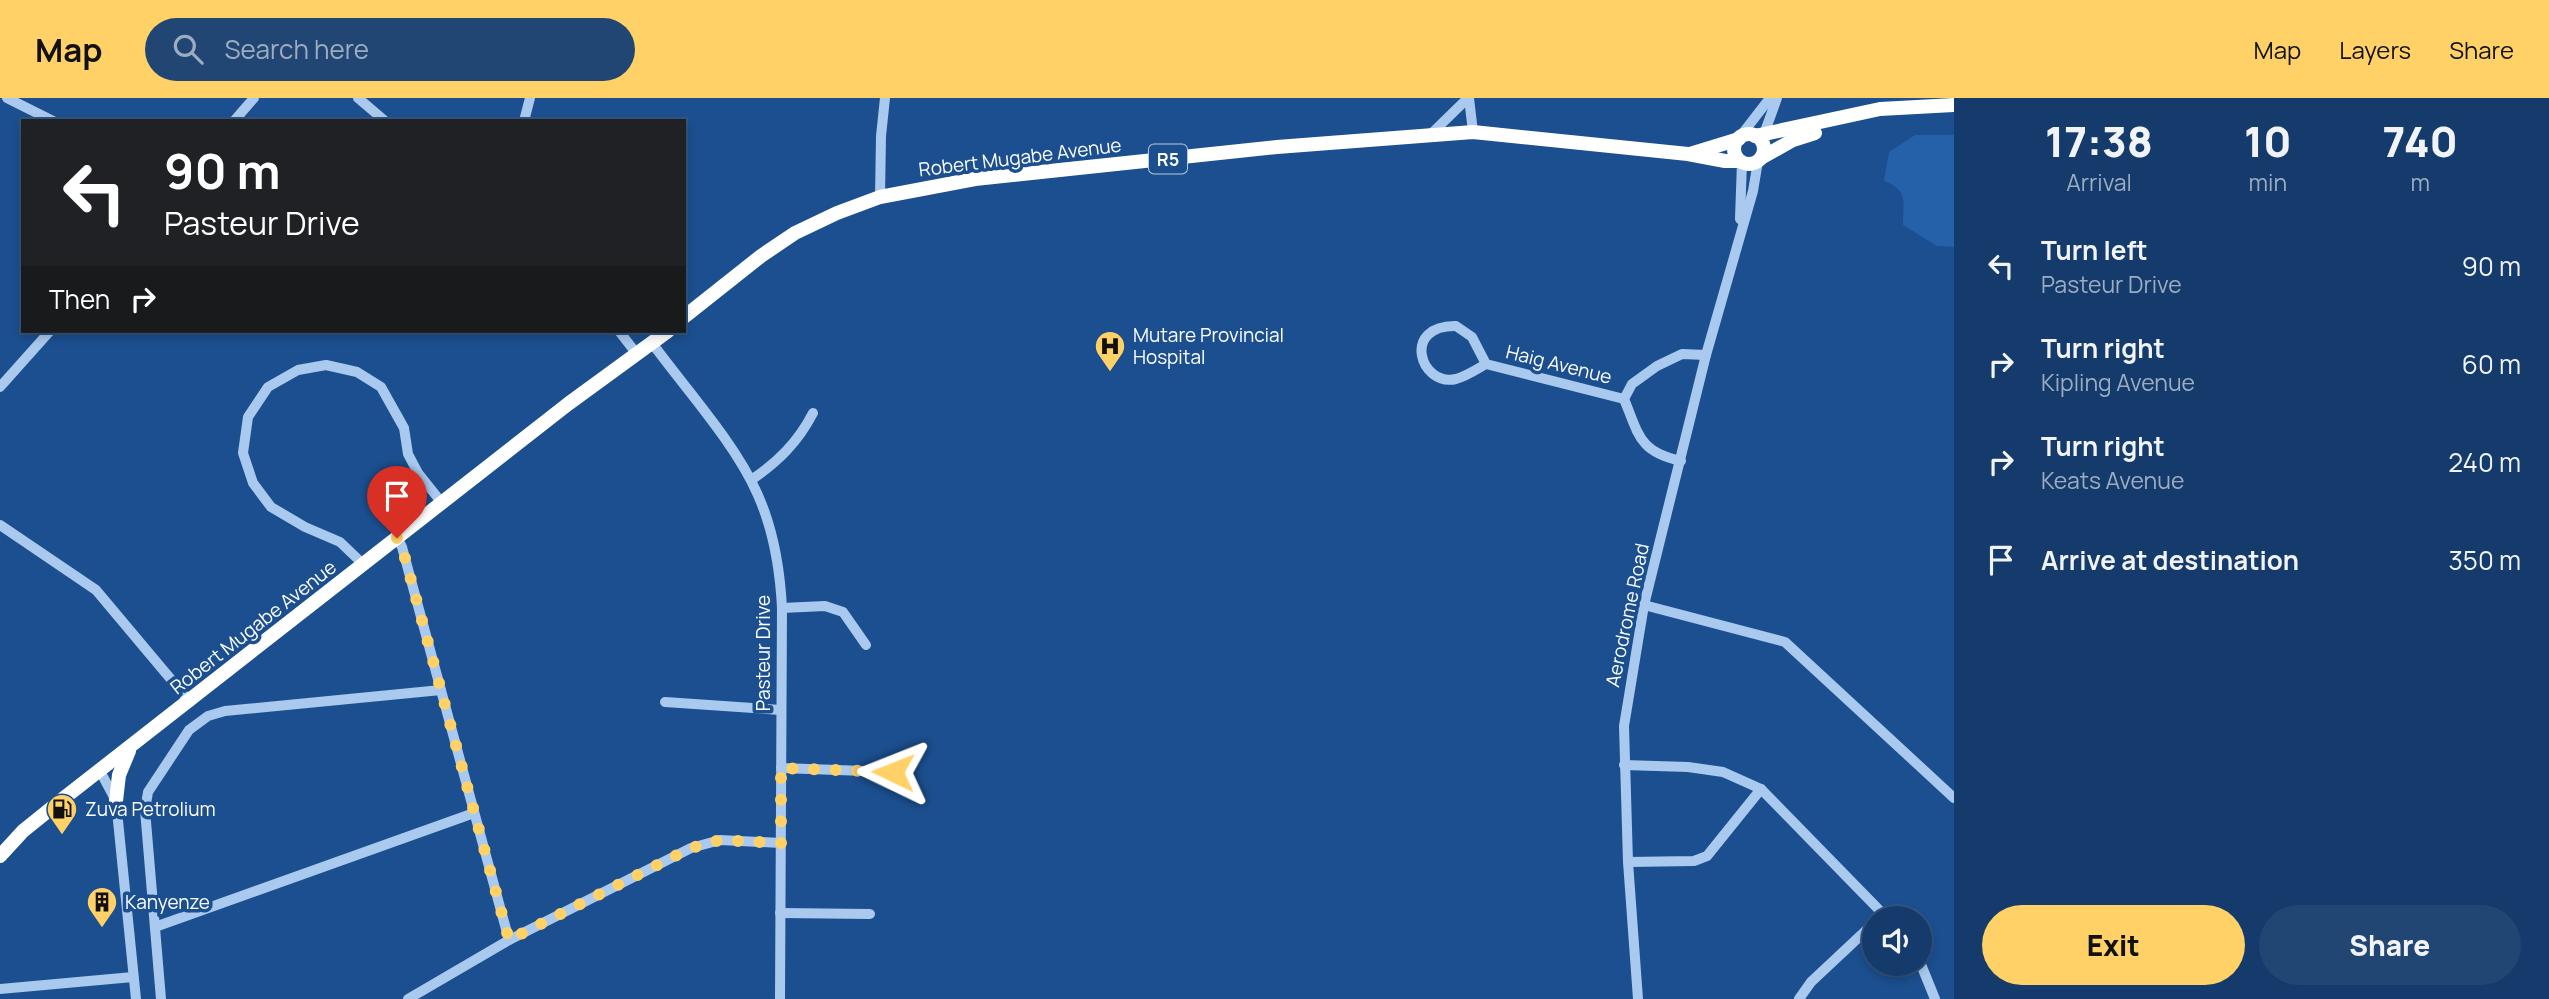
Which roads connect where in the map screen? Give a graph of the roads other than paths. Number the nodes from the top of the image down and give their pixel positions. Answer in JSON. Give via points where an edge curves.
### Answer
{"nodes":[{"id":1,"x":7,"y":98,"type":"edge"},
{"id":2,"x":254,"y":98,"type":"edge"},
{"id":3,"x":358,"y":98,"type":"edge"},
{"id":4,"x":530,"y":98,"type":"edge"},
{"id":5,"x":885,"y":98,"type":"edge"},
{"id":6,"x":1469,"y":98,"type":"edge"},
{"id":7,"x":1770,"y":98,"type":"edge"},
{"id":8,"x":1777,"y":98,"type":"edge"},
{"id":9,"x":1954,"y":105,"type":"edge"},
{"id":10,"x":1954,"y":112,"type":"edge"},
{"id":11,"x":49,"y":119,"type":"edge"},
{"id":12,"x":236,"y":119,"type":"edge"},
{"id":13,"x":383,"y":119,"type":"edge"},
{"id":14,"x":525,"y":119,"type":"edge"},
{"id":15,"x":1473,"y":132,"type":"junction"},
{"id":16,"x":1432,"y":133,"type":"junction"},
{"id":17,"x":1760,"y":137,"type":"junction"},
{"id":18,"x":1739,"y":138,"type":"junction"},
{"id":19,"x":1688,"y":154,"type":"junction"},
{"id":20,"x":1759,"y":159,"type":"junction"},
{"id":21,"x":1741,"y":161,"type":"junction"},
{"id":22,"x":880,"y":197,"type":"junction"},
{"id":23,"x":1738,"y":247,"type":"junction"},
{"id":24,"x":686,"y":315,"type":"edge"},
{"id":25,"x":48,"y":333,"type":"edge"},
{"id":26,"x":621,"y":333,"type":"edge"},
{"id":27,"x":665,"y":333,"type":"edge"},
{"id":28,"x":652,"y":343,"type":"junction"},
{"id":29,"x":636,"y":353,"type":"junction"},
{"id":30,"x":1706,"y":355,"type":"junction"},
{"id":31,"x":1486,"y":364,"type":"junction"},
{"id":32,"x":0,"y":387,"type":"edge"},
{"id":33,"x":1624,"y":399,"type":"junction"},
{"id":34,"x":813,"y":412,"type":"dead end"},
{"id":35,"x":1681,"y":461,"type":"junction"},
{"id":36,"x":751,"y":480,"type":"junction"},
{"id":37,"x":442,"y":503,"type":"junction"},
{"id":38,"x":0,"y":525,"type":"edge"},
{"id":39,"x":397,"y":538,"type":"junction"},
{"id":40,"x":363,"y":564,"type":"junction"},
{"id":41,"x":1644,"y":605,"type":"junction"},
{"id":42,"x":782,"y":608,"type":"junction"},
{"id":43,"x":866,"y":645,"type":"dead end"},
{"id":44,"x":441,"y":690,"type":"junction"},
{"id":45,"x":190,"y":702,"type":"junction"},
{"id":46,"x":665,"y":702,"type":"dead end"},
{"id":47,"x":781,"y":710,"type":"junction"},
{"id":48,"x":129,"y":749,"type":"junction"},
{"id":49,"x":1624,"y":765,"type":"junction"},
{"id":50,"x":781,"y":768,"type":"junction"},
{"id":51,"x":100,"y":771,"type":"junction"},
{"id":52,"x":893,"y":772,"type":"dead end"},
{"id":53,"x":1761,"y":789,"type":"junction"},
{"id":54,"x":1954,"y":798,"type":"edge"},
{"id":55,"x":116,"y":801,"type":"junction"},
{"id":56,"x":474,"y":813,"type":"junction"},
{"id":57,"x":781,"y":843,"type":"junction"},
{"id":58,"x":0,"y":856,"type":"edge"},
{"id":59,"x":1628,"y":862,"type":"junction"},
{"id":60,"x":1873,"y":906,"type":"edge"},
{"id":61,"x":780,"y":913,"type":"junction"},
{"id":62,"x":870,"y":914,"type":"dead end"},
{"id":63,"x":155,"y":927,"type":"junction"},
{"id":64,"x":1862,"y":934,"type":"edge"},
{"id":65,"x":509,"y":940,"type":"junction"},
{"id":66,"x":1926,"y":976,"type":"edge"},
{"id":67,"x":134,"y":977,"type":"junction"},
{"id":68,"x":0,"y":989,"type":"edge"},
{"id":69,"x":135,"y":999,"type":"edge"},
{"id":70,"x":161,"y":999,"type":"edge"},
{"id":71,"x":408,"y":999,"type":"edge"},
{"id":72,"x":780,"y":999,"type":"edge"},
{"id":73,"x":1638,"y":999,"type":"edge"},
{"id":74,"x":1799,"y":999,"type":"edge"},
{"id":75,"x":1935,"y":999,"type":"edge"}],
"edges":[{"from":1,"to":11,"type":"street"},
{"from":2,"to":12,"type":"street"},
{"from":3,"to":13,"type":"street"},
{"from":4,"to":14,"type":"street"},
{"from":5,"to":22,"type":"street"},
{"from":6,"to":15,"type":"street"},
{"from":6,"to":16,"type":"street"},
{"from":7,"to":18,"type":"street"},
{"from":8,"to":17,"type":"street"},
{"from":9,"to":17,"type":"highway","number":"R5","via":[[1880,109]]},
{"from":10,"to":20,"type":"highway","number":"R5","via":[[1863,119],[1801,137]]},
{"from":15,"to":16,"type":"highway","name":"Robert Mugabe Avenue","number":"R5"},
{"from":15,"to":19,"type":"highway","name":"Robert Mugabe Avenue","number":"R5"},
{"from":16,"to":22,"type":"highway","name":"Robert Mugabe Avenue","number":"R5","via":[[975,179]]},
{"from":17,"to":18,"type":"highway","number":"R5"},
{"from":17,"to":20,"type":"highway","via":[[1763,150]]},
{"from":18,"to":19,"type":"highway","name":"Robert Mugabe Avenue","number":"R5"},
{"from":18,"to":21,"type":"highway","via":[[1734,148]]},
{"from":19,"to":21,"type":"highway","name":"Robert Mugabe Avenue","number":"R5"},
{"from":20,"to":21,"type":"highway","number":"R5","via":[[1750,164]]},
{"from":20,"to":23,"type":"street","name":"Aerodrome Road"},
{"from":21,"to":23,"type":"street","name":"Aerodrome Road"},
{"from":22,"to":24,"type":"highway","name":"Robert Mugabe Avenue","number":"R5","via":[[794,233]]},
{"from":23,"to":30,"type":"street","name":"Aerodrome Road"},
{"from":25,"to":32,"type":"street"},
{"from":26,"to":29,"type":"street"},
{"from":27,"to":28,"type":"highway","name":"Robert Mugabe Avenue"},
{"from":28,"to":29,"type":"highway","name":"Robert Mugabe Avenue"},
{"from":28,"to":36,"type":"street","name":"Pasteur Drive"},
{"from":29,"to":37,"type":"highway","name":"Robert Mugabe Avenue"},
{"from":30,"to":33,"type":"street","via":[[1682,354],[1657,366],[1632,384]]},
{"from":30,"to":35,"type":"street","name":"Aerodrome Road"},
{"from":31,"to":31,"type":"street","name":"Haig Avenue","via":[[1445,380],[1432,374],[1424,363],[1426,337],[1433,329],[1456,326],[1472,337]]},
{"from":31,"to":33,"type":"street","name":"Haig Avenue"},
{"from":33,"to":35,"type":"street","via":[[1648,448],[1660,457]]},
{"from":34,"to":36,"type":"street","via":[[804,432],[777,462]]},
{"from":35,"to":41,"type":"street","name":"Aerodrome Road"},
{"from":36,"to":42,"type":"street","name":"Pasteur Drive","via":[[771,533]]},
{"from":37,"to":39,"type":"highway","name":"Robert Mugabe Avenue"},
{"from":37,"to":40,"type":"street","via":[[408,454],[404,428],[381,387],[357,372],[326,365],[298,370],[268,387],[248,417],[243,453],[253,483],[271,507],[340,542]]},
{"from":38,"to":45,"type":"street","via":[[96,590]]},
{"from":39,"to":40,"type":"highway","name":"Robert Mugabe Avenue"},
{"from":39,"to":44,"type":"street"},
{"from":40,"to":45,"type":"highway","name":"Robert Mugabe Avenue"},
{"from":41,"to":49,"type":"street","name":"Aerodrome Road","via":[[1623,726]]},
{"from":41,"to":54,"type":"street","via":[[1785,642]]},
{"from":42,"to":43,"type":"street","via":[[825,606],[842,612]]},
{"from":42,"to":47,"type":"street","name":"Pasteur Drive"},
{"from":44,"to":56,"type":"street"},
{"from":44,"to":63,"type":"street","via":[[225,711],[208,716],[189,730],[148,792],[145,810]]},
{"from":45,"to":48,"type":"highway","name":"Robert Mugabe Avenue"},
{"from":46,"to":47,"type":"street"},
{"from":47,"to":50,"type":"street","name":"Pasteur Drive"},
{"from":48,"to":51,"type":"highway","name":"Robert Mugabe Avenue"},
{"from":48,"to":55,"type":"highway"},
{"from":49,"to":53,"type":"street","via":[[1723,772]]},
{"from":49,"to":59,"type":"street","name":"Aerodrome Road"},
{"from":50,"to":52,"type":"street"},
{"from":50,"to":57,"type":"street","name":"Pasteur Drive"},
{"from":51,"to":55,"type":"street"},
{"from":51,"to":58,"type":"highway","name":"Robert Mugabe Avenue","via":[[23,831]]},
{"from":53,"to":59,"type":"street","via":[[1707,856],[1694,861]]},
{"from":53,"to":60,"type":"street"},
{"from":55,"to":67,"type":"street"},
{"from":56,"to":63,"type":"street"},
{"from":56,"to":65,"type":"street"},
{"from":57,"to":61,"type":"street","name":"Pasteur Drive"},
{"from":57,"to":65,"type":"street","via":[[720,840],[691,848]]},
{"from":59,"to":73,"type":"street","name":"Aerodrome Road"},
{"from":61,"to":62,"type":"street"},
{"from":61,"to":72,"type":"street","name":"Pasteur Drive"},
{"from":63,"to":70,"type":"street"},
{"from":64,"to":74,"type":"street"},
{"from":65,"to":71,"type":"street"},
{"from":66,"to":75,"type":"street"},
{"from":67,"to":68,"type":"street"},
{"from":67,"to":69,"type":"street"}]}
